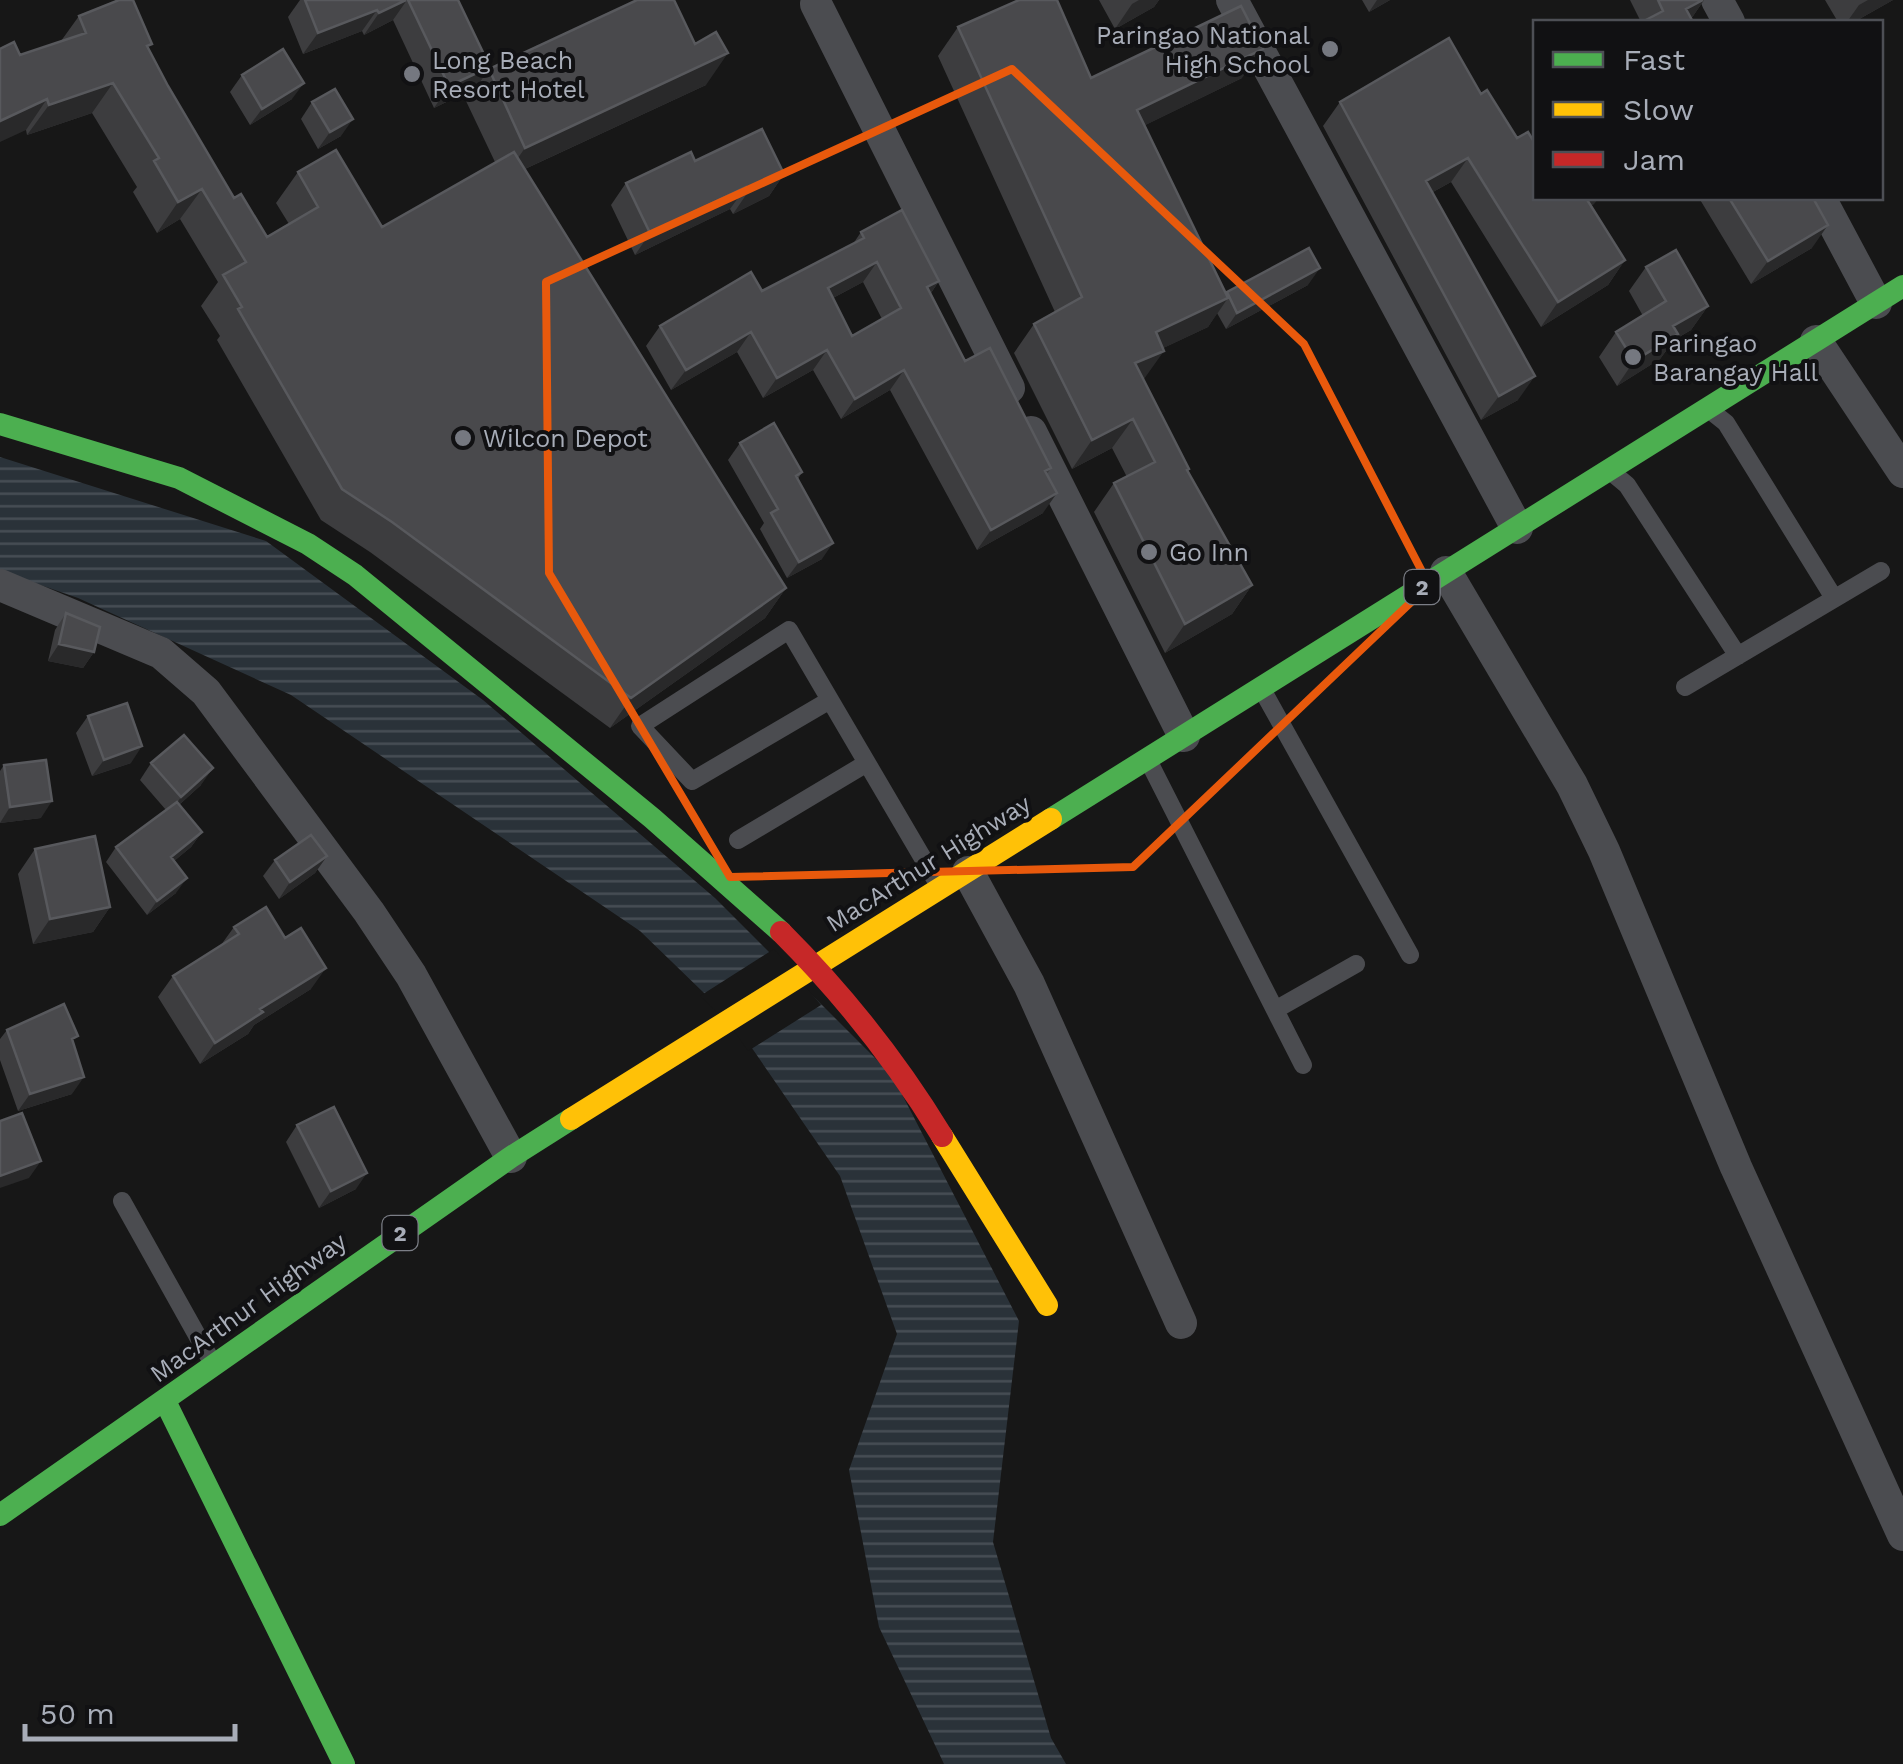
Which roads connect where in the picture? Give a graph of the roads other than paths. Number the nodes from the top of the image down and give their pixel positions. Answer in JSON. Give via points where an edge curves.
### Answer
{"nodes":[{"id":1,"x":1232,"y":0,"type":"edge"},
{"id":2,"x":816,"y":4,"type":"dead end"},
{"id":3,"x":1821,"y":200,"type":"edge"},
{"id":4,"x":1889,"y":295,"type":"edge"},
{"id":5,"x":1816,"y":341,"type":"junction"},
{"id":6,"x":1708,"y":408,"type":"junction"},
{"id":7,"x":0,"y":424,"type":"edge"},
{"id":8,"x":1610,"y":470,"type":"junction"},
{"id":9,"x":1903,"y":472,"type":"edge"},
{"id":10,"x":1517,"y":528,"type":"junction"},
{"id":11,"x":1446,"y":572,"type":"junction"},
{"id":12,"x":1881,"y":572,"type":"dead end"},
{"id":13,"x":0,"y":585,"type":"edge"},
{"id":14,"x":1834,"y":598,"type":"junction"},
{"id":15,"x":1738,"y":656,"type":"junction"},
{"id":16,"x":1685,"y":687,"type":"dead end"},
{"id":17,"x":1262,"y":688,"type":"junction"},
{"id":18,"x":830,"y":700,"type":"junction"},
{"id":19,"x":1184,"y":736,"type":"junction"},
{"id":20,"x":1148,"y":759,"type":"junction"},
{"id":21,"x":867,"y":763,"type":"junction"},
{"id":22,"x":738,"y":840,"type":"dead end"},
{"id":23,"x":955,"y":880,"type":"junction"},
{"id":24,"x":1410,"y":955,"type":"dead end"},
{"id":25,"x":1356,"y":964,"type":"dead end"},
{"id":26,"x":808,"y":970,"type":"junction"},
{"id":27,"x":1276,"y":1010,"type":"junction"},
{"id":28,"x":1304,"y":1065,"type":"dead end"},
{"id":29,"x":510,"y":1157,"type":"junction"},
{"id":30,"x":122,"y":1201,"type":"dead end"},
{"id":31,"x":1048,"y":1305,"type":"dead end"},
{"id":32,"x":1181,"y":1323,"type":"dead end"},
{"id":33,"x":214,"y":1366,"type":"junction"},
{"id":34,"x":165,"y":1401,"type":"junction"},
{"id":35,"x":0,"y":1514,"type":"edge"},
{"id":36,"x":1903,"y":1535,"type":"edge"},
{"id":37,"x":344,"y":1764,"type":"edge"}],
"edges":[{"from":1,"to":10,"type":"street"},
{"from":2,"to":19,"type":"street"},
{"from":3,"to":4,"type":"street"},
{"from":4,"to":5,"type":"main road","name":"MacArthur Highway","number":"2"},
{"from":5,"to":6,"type":"main road","name":"MacArthur Highway","number":"2"},
{"from":5,"to":9,"type":"street"},
{"from":6,"to":8,"type":"main road","name":"MacArthur Highway","number":"2"},
{"from":6,"to":14,"type":"lane","via":[[1726,424]]},
{"from":7,"to":26,"type":"main road","via":[[179,478],[355,575],[754,905]]},
{"from":8,"to":10,"type":"main road","name":"MacArthur Highway","number":"2"},
{"from":8,"to":15,"type":"lane","via":[[1627,485]]},
{"from":10,"to":11,"type":"main road","name":"MacArthur Highway","number":"2"},
{"from":11,"to":17,"type":"main road","name":"MacArthur Highway","number":"2"},
{"from":11,"to":36,"type":"street","via":[[1596,834],[1736,1167]]},
{"from":12,"to":14,"type":"lane"},
{"from":13,"to":29,"type":"street","via":[[162,653],[206,692],[400,959]]},
{"from":14,"to":15,"type":"lane"},
{"from":15,"to":16,"type":"lane"},
{"from":17,"to":19,"type":"main road","name":"MacArthur Highway","number":"2"},
{"from":17,"to":24,"type":"lane"},
{"from":18,"to":18,"type":"lane","via":[[789,630],[640,726],[692,781]]},
{"from":18,"to":21,"type":"lane"},
{"from":19,"to":20,"type":"main road","name":"MacArthur Highway","number":"2"},
{"from":20,"to":23,"type":"main road","name":"MacArthur Highway","number":"2"},
{"from":20,"to":27,"type":"lane"},
{"from":21,"to":22,"type":"lane"},
{"from":21,"to":23,"type":"lane"},
{"from":23,"to":26,"type":"main road","name":"MacArthur Highway","number":"2"},
{"from":23,"to":32,"type":"street","via":[[1030,984]]},
{"from":25,"to":27,"type":"lane"},
{"from":26,"to":29,"type":"main road","name":"MacArthur Highway","number":"2"},
{"from":26,"to":31,"type":"main road","via":[[905,1075]]},
{"from":27,"to":28,"type":"lane"},
{"from":29,"to":33,"type":"main road","name":"MacArthur Highway","number":"2"},
{"from":30,"to":33,"type":"lane"},
{"from":33,"to":34,"type":"main road","name":"MacArthur Highway","number":"2"},
{"from":34,"to":35,"type":"main road","name":"MacArthur Highway","number":"2"},
{"from":34,"to":37,"type":"main road"}]}
